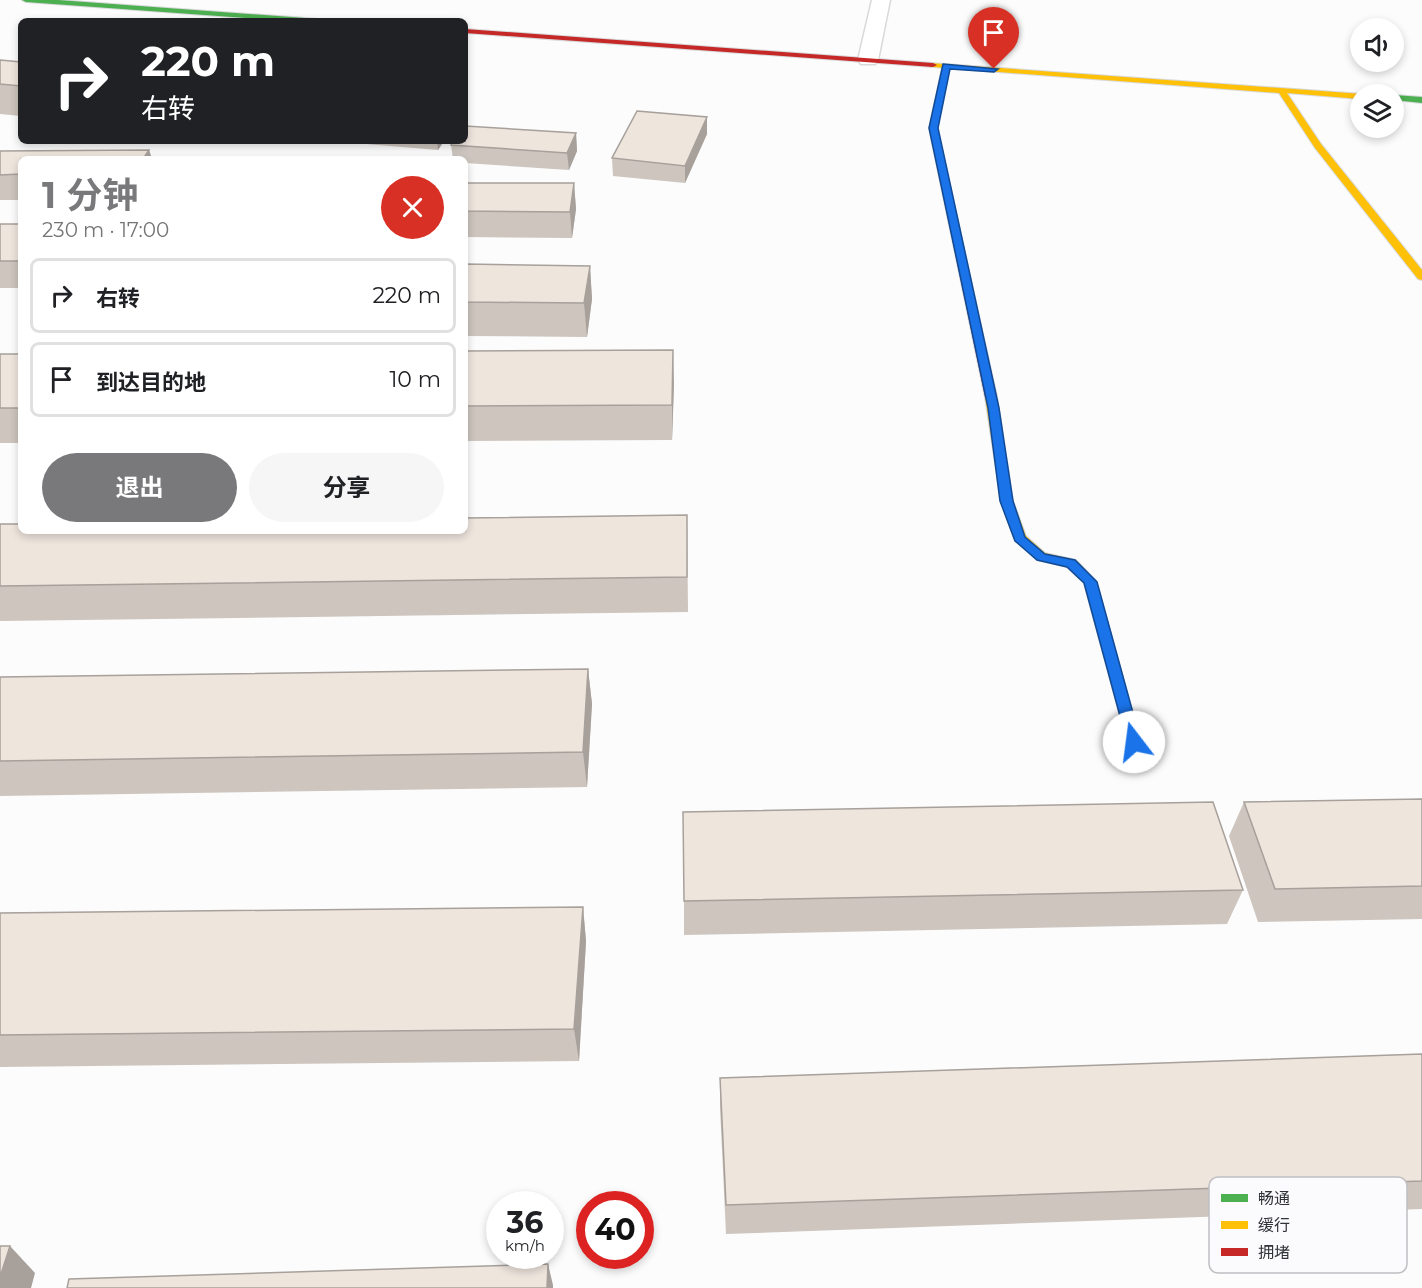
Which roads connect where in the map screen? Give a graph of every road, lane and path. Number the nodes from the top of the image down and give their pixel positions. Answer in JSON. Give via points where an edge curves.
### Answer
{"nodes":[{"id":1,"x":26,"y":0,"type":"edge"},
{"id":2,"x":881,"y":0,"type":"edge"},
{"id":3,"x":277,"y":18,"type":"edge"},
{"id":4,"x":468,"y":32,"type":"edge"},
{"id":5,"x":868,"y":60,"type":"junction"},
{"id":6,"x":946,"y":66,"type":"junction"},
{"id":7,"x":1281,"y":90,"type":"junction"},
{"id":8,"x":1350,"y":95,"type":"edge"},
{"id":9,"x":1404,"y":99,"type":"edge"},
{"id":10,"x":1422,"y":100,"type":"edge"},
{"id":11,"x":1418,"y":267,"type":"edge"},
{"id":12,"x":1134,"y":742,"type":"dead end"}],
"edges":[{"from":1,"to":3,"type":"street"},
{"from":2,"to":5,"type":"street"},
{"from":4,"to":5,"type":"street"},
{"from":5,"to":6,"type":"street"},
{"from":6,"to":7,"type":"street"},
{"from":6,"to":12,"type":"street","via":[[933,128],[994,408],[1007,501],[1020,538],[1041,557],[1071,563],[1090,582]]},
{"from":7,"to":8,"type":"street"},
{"from":7,"to":11,"type":"street","via":[[1318,146]]},
{"from":9,"to":10,"type":"street"}]}
